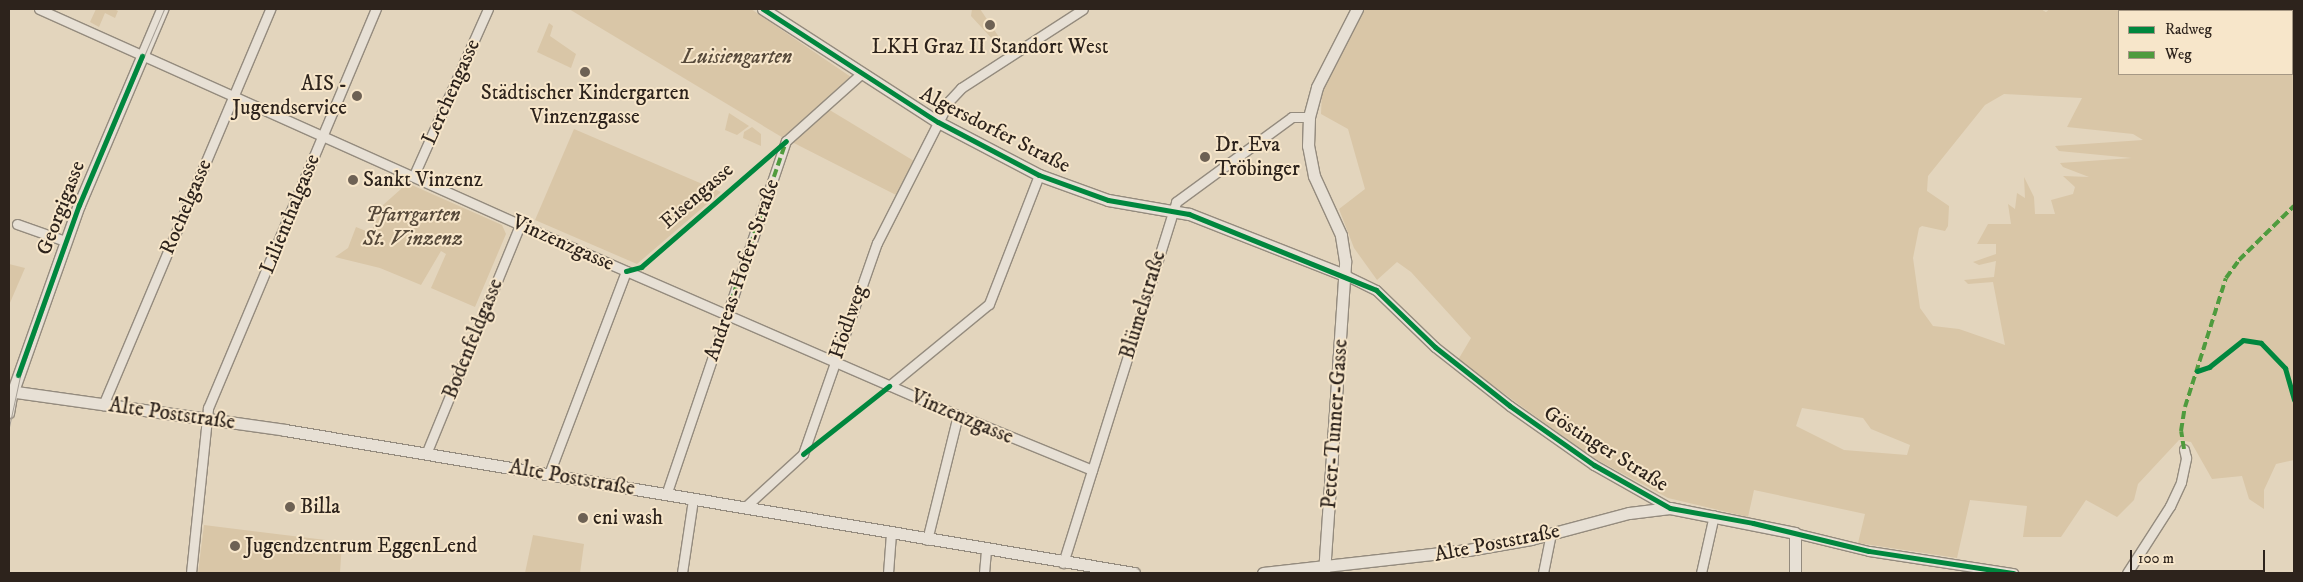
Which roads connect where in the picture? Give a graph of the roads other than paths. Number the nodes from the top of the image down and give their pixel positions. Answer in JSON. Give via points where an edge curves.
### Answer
{"nodes":[{"id":1,"x":39,"y":9,"type":"edge"},
{"id":2,"x":162,"y":9,"type":"edge"},
{"id":3,"x":270,"y":9,"type":"edge"},
{"id":4,"x":376,"y":9,"type":"edge"},
{"id":5,"x":488,"y":9,"type":"edge"},
{"id":6,"x":763,"y":9,"type":"edge"},
{"id":7,"x":1083,"y":9,"type":"edge"},
{"id":8,"x":1356,"y":9,"type":"edge"},
{"id":9,"x":142,"y":56,"type":"junction"},
{"id":10,"x":861,"y":74,"type":"junction"},
{"id":11,"x":234,"y":94,"type":"junction"},
{"id":12,"x":1309,"y":116,"type":"junction"},
{"id":13,"x":938,"y":122,"type":"junction"},
{"id":14,"x":323,"y":135,"type":"junction"},
{"id":15,"x":414,"y":175,"type":"junction"},
{"id":16,"x":1039,"y":175,"type":"junction"},
{"id":17,"x":1172,"y":210,"type":"junction"},
{"id":18,"x":17,"y":224,"type":"dead end"},
{"id":19,"x":520,"y":225,"type":"junction"},
{"id":20,"x":65,"y":241,"type":"junction"},
{"id":21,"x":626,"y":271,"type":"junction"},
{"id":22,"x":1345,"y":275,"type":"junction"},
{"id":23,"x":727,"y":313,"type":"junction"},
{"id":24,"x":834,"y":361,"type":"junction"},
{"id":25,"x":889,"y":386,"type":"junction"},
{"id":26,"x":11,"y":391,"type":"edge"},
{"id":27,"x":103,"y":404,"type":"junction"},
{"id":28,"x":9,"y":413,"type":"edge"},
{"id":29,"x":958,"y":415,"type":"junction"},
{"id":30,"x":207,"y":419,"type":"junction"},
{"id":31,"x":2184,"y":449,"type":"dead end"},
{"id":32,"x":426,"y":454,"type":"junction"},
{"id":33,"x":1092,"y":470,"type":"junction"},
{"id":34,"x":549,"y":474,"type":"junction"},
{"id":35,"x":666,"y":495,"type":"junction"},
{"id":36,"x":693,"y":499,"type":"junction"},
{"id":37,"x":744,"y":508,"type":"junction"},
{"id":38,"x":1670,"y":508,"type":"junction"},
{"id":39,"x":1714,"y":515,"type":"junction"},
{"id":40,"x":1795,"y":532,"type":"junction"},
{"id":41,"x":891,"y":533,"type":"junction"},
{"id":42,"x":1551,"y":533,"type":"junction"},
{"id":43,"x":926,"y":540,"type":"junction"},
{"id":44,"x":986,"y":549,"type":"junction"},
{"id":45,"x":1064,"y":563,"type":"junction"},
{"id":46,"x":1325,"y":569,"type":"edge"},
{"id":47,"x":1111,"y":571,"type":"edge"},
{"id":48,"x":191,"y":573,"type":"edge"},
{"id":49,"x":682,"y":573,"type":"edge"},
{"id":50,"x":888,"y":573,"type":"edge"},
{"id":51,"x":984,"y":573,"type":"edge"},
{"id":52,"x":1134,"y":573,"type":"edge"},
{"id":53,"x":1263,"y":573,"type":"edge"},
{"id":54,"x":1543,"y":573,"type":"edge"},
{"id":55,"x":1701,"y":573,"type":"edge"},
{"id":56,"x":1795,"y":573,"type":"edge"},
{"id":57,"x":2013,"y":573,"type":"edge"},
{"id":58,"x":2127,"y":573,"type":"edge"}],
"edges":[{"from":1,"to":9,"type":"street","name":"Vinzenzgasse"},
{"from":2,"to":9,"type":"main road","name":"Georgigasse"},
{"from":3,"to":11,"type":"street","name":"Rochelgasse"},
{"from":4,"to":14,"type":"street","name":"Lilienthalgasse"},
{"from":5,"to":15,"type":"street","name":"Lerchengasse"},
{"from":6,"to":10,"type":"main road","name":"Algersdorfer Straße"},
{"from":7,"to":13,"type":"street","via":[[961,88]]},
{"from":8,"to":12,"type":"main road","via":[[1317,88]]},
{"from":9,"to":11,"type":"street","name":"Vinzenzgasse"},
{"from":9,"to":20,"type":"main road","name":"Georgigasse"},
{"from":10,"to":13,"type":"main road","name":"Algersdorfer Straße"},
{"from":10,"to":23,"type":"street","name":"Andreas-Hofer-Straße","via":[[786,141]]},
{"from":11,"to":14,"type":"street","name":"Vinzenzgasse"},
{"from":11,"to":27,"type":"street","name":"Rochelgasse"},
{"from":12,"to":17,"type":"street","name":"Blümelstraße","via":[[1292,117],[1185,194]]},
{"from":12,"to":22,"type":"main road","via":[[1308,146],[1314,176],[1341,235]]},
{"from":13,"to":16,"type":"main road","name":"Algersdorfer Straße"},
{"from":13,"to":24,"type":"street","name":"Hödlweg","via":[[877,243]]},
{"from":14,"to":15,"type":"street","name":"Vinzenzgasse"},
{"from":14,"to":30,"type":"street","name":"Lilienthalgasse","via":[[208,408]]},
{"from":15,"to":19,"type":"street","name":"Vinzenzgasse"},
{"from":16,"to":17,"type":"main road","name":"Algersdorfer Straße","via":[[1108,200]]},
{"from":16,"to":25,"type":"street","via":[[989,304]]},
{"from":17,"to":22,"type":"main road","name":"Algersdorfer Straße"},
{"from":17,"to":33,"type":"street","name":"Blümelstraße"},
{"from":18,"to":20,"type":"street"},
{"from":19,"to":21,"type":"street","name":"Vinzenzgasse"},
{"from":19,"to":32,"type":"street","name":"Bodenfeldgasse"},
{"from":20,"to":26,"type":"main road","name":"Georgigasse"},
{"from":21,"to":23,"type":"street","name":"Vinzenzgasse"},
{"from":21,"to":34,"type":"street"},
{"from":22,"to":38,"type":"street","name":"Göstinger Straße","via":[[1376,290],[1435,347],[1510,406],[1594,465]]},
{"from":22,"to":46,"type":"main road","name":"Peter-Tunner-Gasse"},
{"from":23,"to":24,"type":"street","name":"Vinzenzgasse"},
{"from":23,"to":35,"type":"street","name":"Andreas-Hofer-Straße"},
{"from":24,"to":25,"type":"street","name":"Vinzenzgasse"},
{"from":24,"to":37,"type":"street","name":"Hödlweg","via":[[803,454]]},
{"from":25,"to":29,"type":"street","name":"Vinzenzgasse"},
{"from":26,"to":27,"type":"main road","name":"Alte Poststraße"},
{"from":26,"to":28,"type":"street"},
{"from":27,"to":30,"type":"main road","name":"Alte Poststraße"},
{"from":29,"to":33,"type":"street","name":"Vinzenzgasse"},
{"from":29,"to":43,"type":"street"},
{"from":30,"to":32,"type":"main road","name":"Alte Poststraße"},
{"from":30,"to":48,"type":"street","name":"Lilienthalgasse"},
{"from":31,"to":58,"type":"street","via":[[2186,458],[2174,498]]},
{"from":32,"to":34,"type":"main road","name":"Alte Poststraße"},
{"from":33,"to":45,"type":"street","name":"Blümelstraße"},
{"from":34,"to":35,"type":"main road","name":"Alte Poststraße"},
{"from":35,"to":36,"type":"main road","name":"Alte Poststraße"},
{"from":36,"to":37,"type":"main road","name":"Alte Poststraße"},
{"from":36,"to":49,"type":"street"},
{"from":37,"to":41,"type":"main road","name":"Alte Poststraße"},
{"from":38,"to":39,"type":"main road","name":"Göstinger Straße"},
{"from":38,"to":42,"type":"main road","name":"Alte Poststraße","via":[[1629,513]]},
{"from":39,"to":40,"type":"main road","name":"Göstinger Straße"},
{"from":39,"to":55,"type":"street"},
{"from":40,"to":56,"type":"main road"},
{"from":40,"to":57,"type":"street","name":"Göstinger Straße","via":[[1869,551]]},
{"from":41,"to":43,"type":"main road","name":"Alte Poststraße"},
{"from":41,"to":50,"type":"street"},
{"from":42,"to":46,"type":"main road","name":"Alte Poststraße","via":[[1450,553]]},
{"from":42,"to":54,"type":"street"},
{"from":43,"to":44,"type":"main road","name":"Alte Poststraße"},
{"from":44,"to":45,"type":"main road","name":"Alte Poststraße"},
{"from":44,"to":51,"type":"street"},
{"from":45,"to":47,"type":"main road","name":"Alte Poststraße"},
{"from":46,"to":53,"type":"main road","name":"Alte Poststraße"},
{"from":47,"to":52,"type":"main road","name":"Alte Poststraße"}]}
